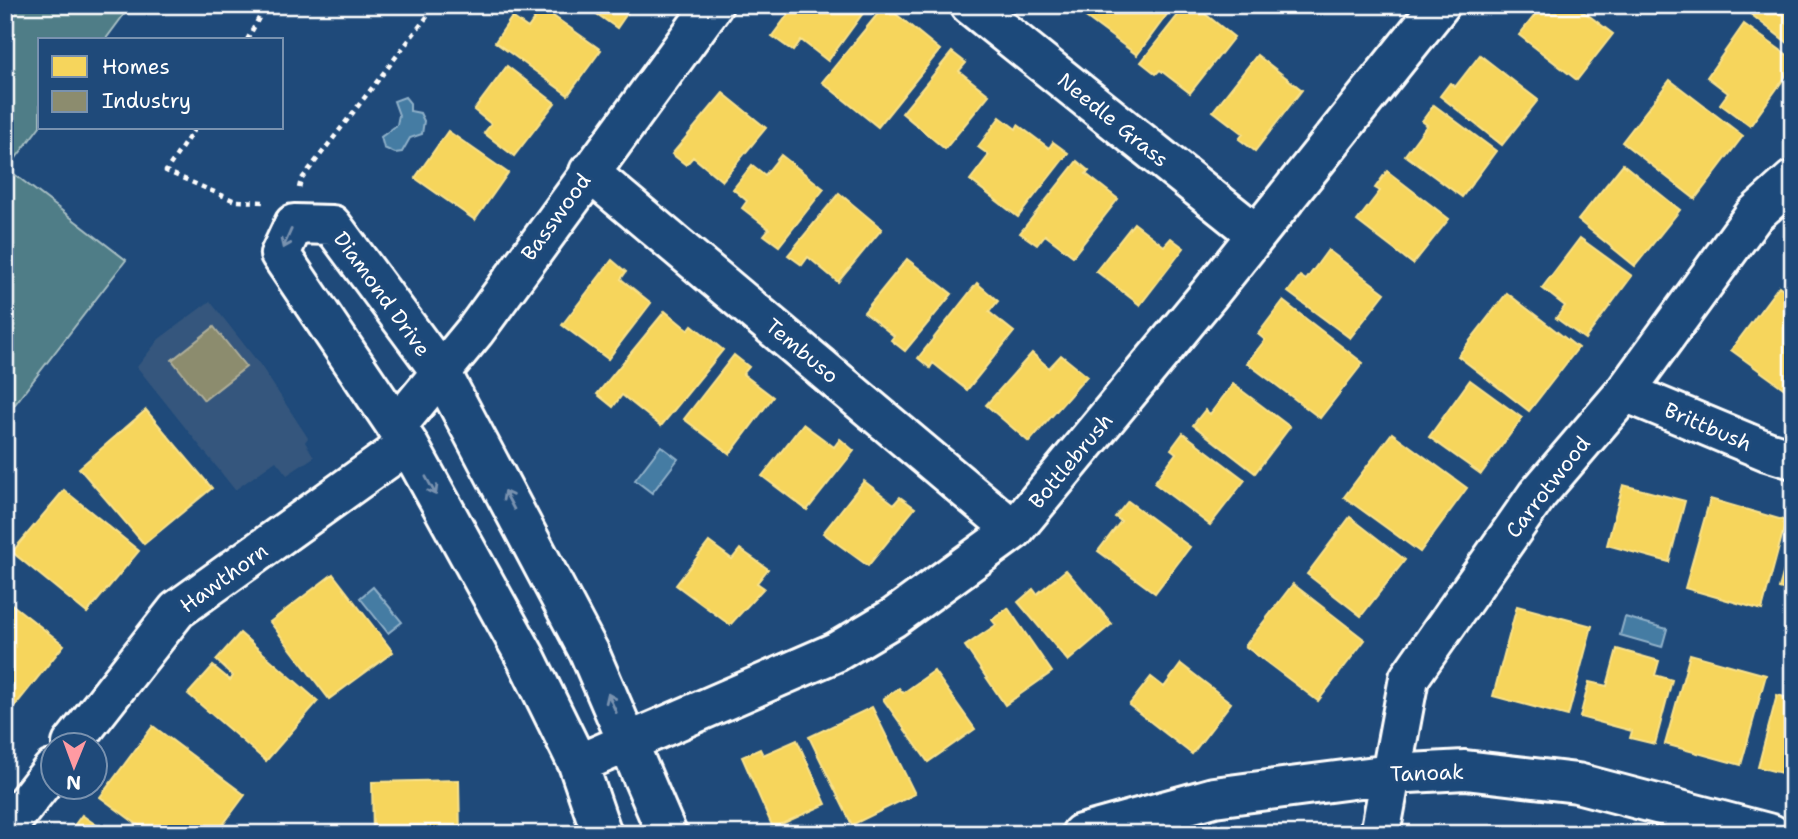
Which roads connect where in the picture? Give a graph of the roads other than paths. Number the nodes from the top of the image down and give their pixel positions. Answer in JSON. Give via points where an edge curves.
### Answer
{"nodes":[{"id":1,"x":713,"y":5,"type":"edge"},
{"id":2,"x":970,"y":5,"type":"edge"},
{"id":3,"x":1440,"y":5,"type":"edge"},
{"id":4,"x":589,"y":172,"type":"junction"},
{"id":5,"x":1793,"y":180,"type":"edge"},
{"id":6,"x":1256,"y":234,"type":"junction"},
{"id":7,"x":442,"y":374,"type":"junction"},
{"id":8,"x":1625,"y":392,"type":"junction"},
{"id":9,"x":402,"y":435,"type":"junction"},
{"id":10,"x":1793,"y":458,"type":"edge"},
{"id":11,"x":1014,"y":530,"type":"junction"},
{"id":12,"x":83,"y":730,"type":"edge"},
{"id":13,"x":629,"y":742,"type":"junction"},
{"id":14,"x":578,"y":764,"type":"junction"},
{"id":15,"x":1391,"y":774,"type":"junction"},
{"id":16,"x":38,"y":788,"type":"edge"},
{"id":17,"x":5,"y":830,"type":"edge"},
{"id":18,"x":602,"y":834,"type":"edge"},
{"id":19,"x":667,"y":834,"type":"edge"},
{"id":20,"x":1081,"y":834,"type":"edge"},
{"id":21,"x":1380,"y":834,"type":"edge"},
{"id":22,"x":1771,"y":834,"type":"edge"}],
"edges":[{"from":1,"to":4,"type":"street","name":"Basswood"},
{"from":2,"to":6,"type":"street","name":"Needle Grass"},
{"from":3,"to":6,"type":"street","name":"Bottlebrush"},
{"from":4,"to":7,"type":"street","name":"Basswood"},
{"from":4,"to":11,"type":"street","name":"Tembuso"},
{"from":5,"to":8,"type":"street","name":"Carrotwood","via":[[1754,215]]},
{"from":6,"to":11,"type":"street","name":"Bottlebrush"},
{"from":7,"to":9,"type":"street","name":"Basswood"},
{"from":7,"to":9,"type":"street","name":"Diamond Drive","one_way":true,"via":[[332,225],[294,224],[280,254]]},
{"from":13,"to":7,"type":"street","name":"Diamond Drive","one_way":true,"via":[[589,652]]},
{"from":8,"to":10,"type":"street","name":"Brittbush"},
{"from":8,"to":15,"type":"street","name":"Carrotwood","via":[[1537,495],[1409,678]]},
{"from":9,"to":12,"type":"street","name":"Hawthorn","via":[[177,610]]},
{"from":9,"to":14,"type":"street","one_way":true,"via":[[525,656]]},
{"from":11,"to":13,"type":"street","name":"Bottlebrush","via":[[893,618],[836,652]]},
{"from":13,"to":14,"type":"street","name":"Bottlebrush"},
{"from":13,"to":19,"type":"street","name":"Diamond Drive"},
{"from":14,"to":18,"type":"street"},
{"from":15,"to":20,"type":"street","name":"Tanoak","via":[[1214,797]]},
{"from":15,"to":21,"type":"street","name":"Carrotwood"},
{"from":15,"to":22,"type":"street","name":"Tanoak","via":[[1465,770],[1577,783]]},
{"from":16,"to":17,"type":"street"}]}
